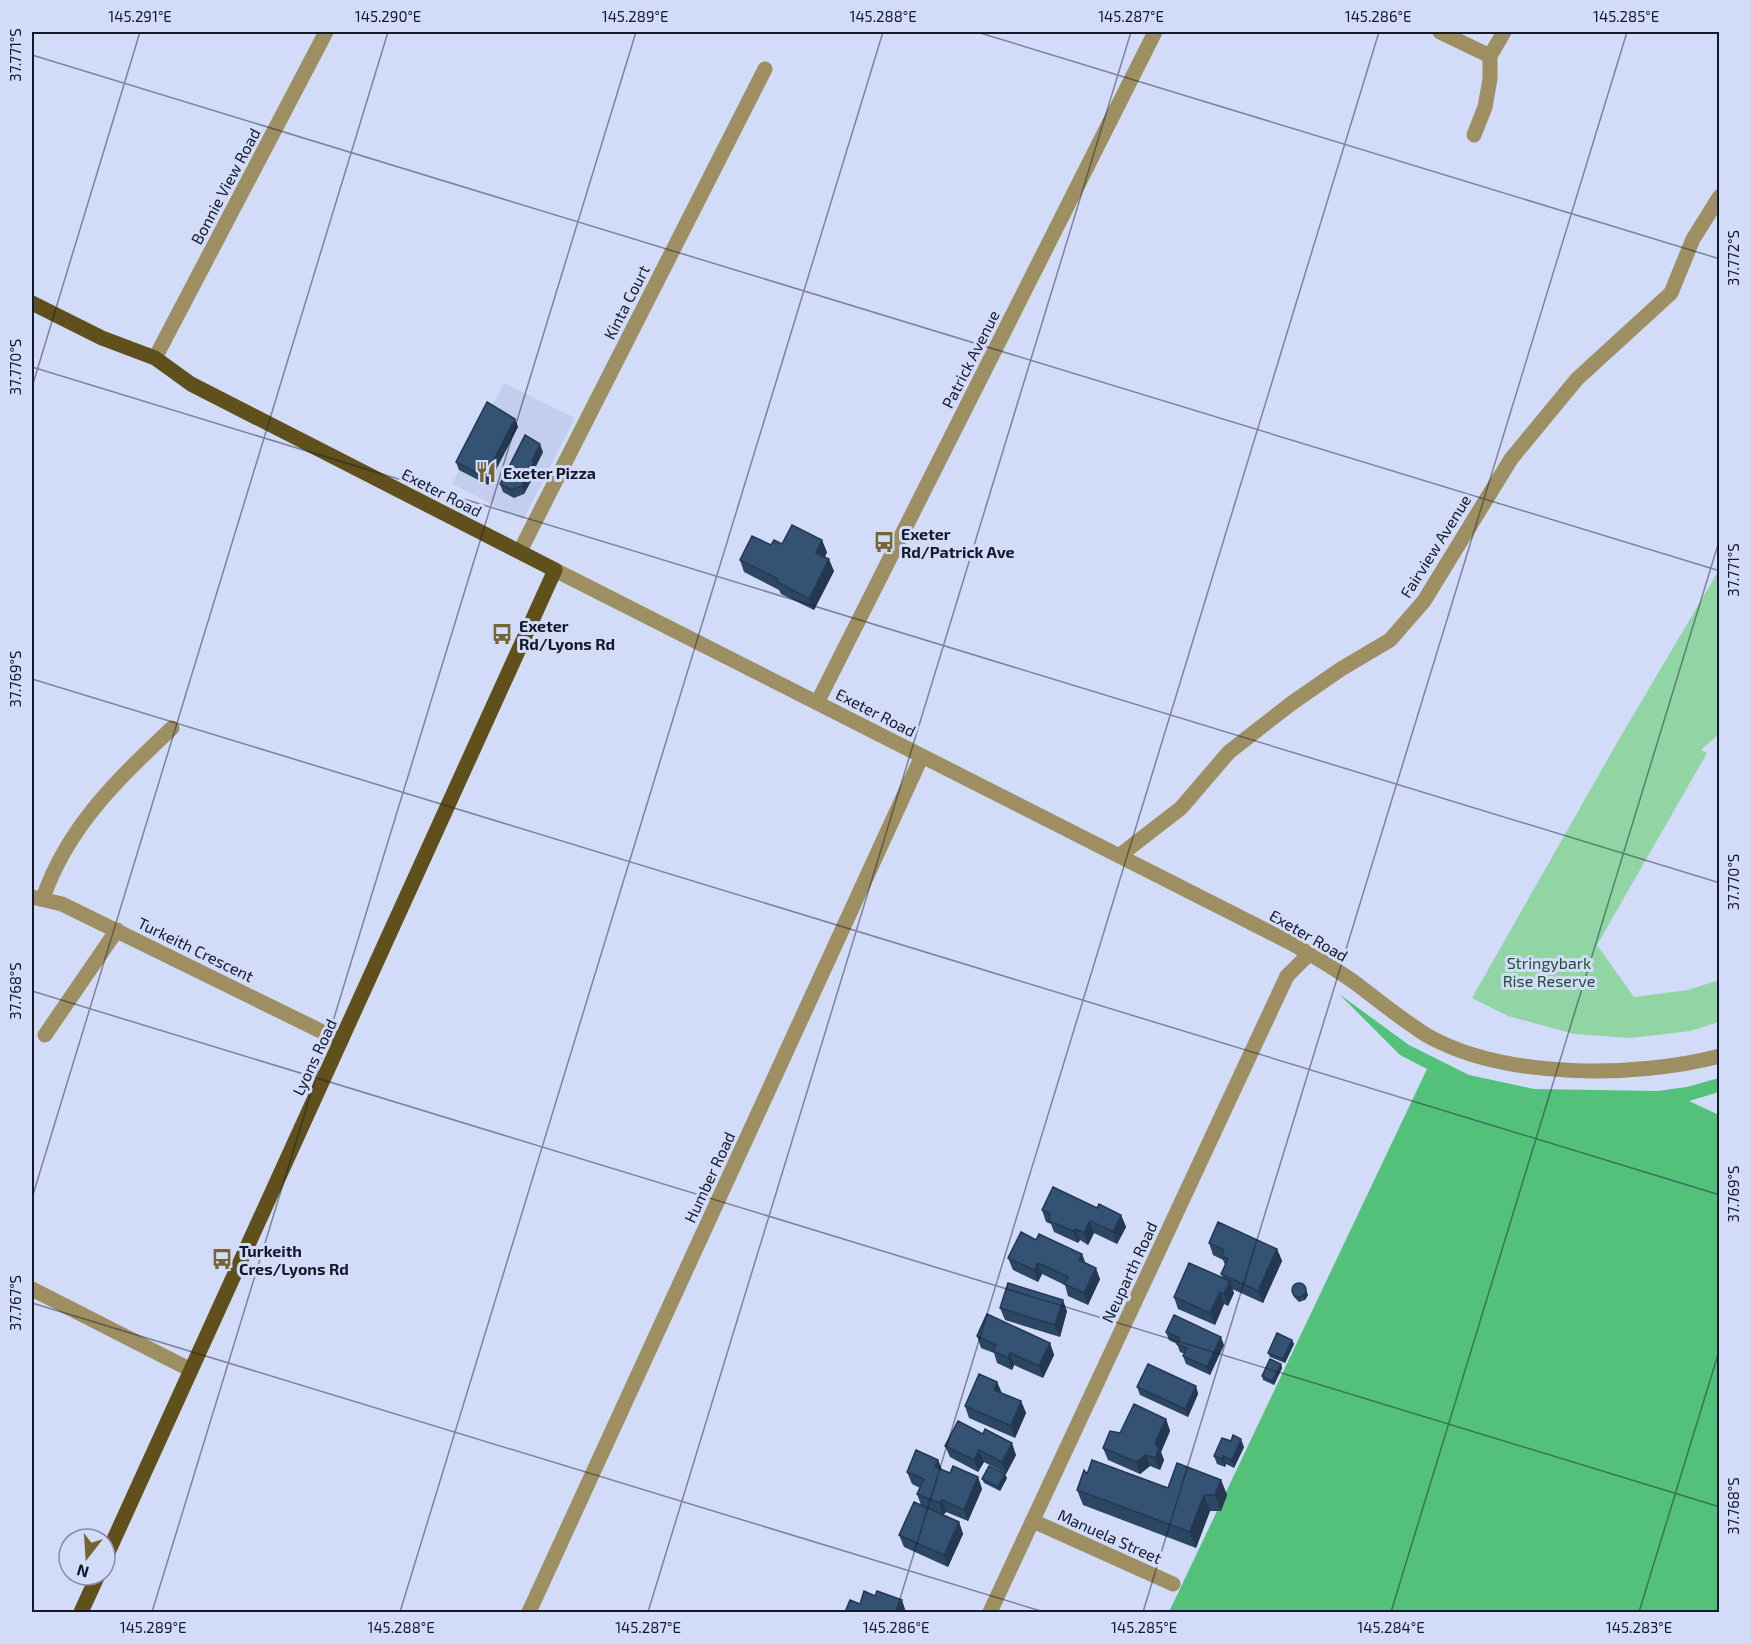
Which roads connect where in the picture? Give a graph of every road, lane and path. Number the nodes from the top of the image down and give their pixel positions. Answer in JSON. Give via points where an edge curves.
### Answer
{"nodes":[{"id":1,"x":326,"y":32,"type":"edge"},
{"id":2,"x":1155,"y":32,"type":"edge"},
{"id":3,"x":1440,"y":32,"type":"edge"},
{"id":4,"x":1504,"y":32,"type":"edge"},
{"id":5,"x":1490,"y":56,"type":"junction"},
{"id":6,"x":765,"y":69,"type":"dead end"},
{"id":7,"x":1474,"y":135,"type":"dead end"},
{"id":8,"x":1719,"y":196,"type":"edge"},
{"id":9,"x":32,"y":303,"type":"edge"},
{"id":10,"x":155,"y":358,"type":"junction"},
{"id":11,"x":520,"y":552,"type":"junction"},
{"id":12,"x":555,"y":570,"type":"junction"},
{"id":13,"x":818,"y":703,"type":"junction"},
{"id":14,"x":172,"y":728,"type":"dead end"},
{"id":15,"x":922,"y":756,"type":"junction"},
{"id":16,"x":1119,"y":856,"type":"junction"},
{"id":17,"x":37,"y":897,"type":"edge"},
{"id":18,"x":117,"y":930,"type":"junction"},
{"id":19,"x":1309,"y":954,"type":"junction"},
{"id":20,"x":45,"y":1035,"type":"dead end"},
{"id":21,"x":341,"y":1041,"type":"junction"},
{"id":22,"x":1719,"y":1056,"type":"edge"},
{"id":23,"x":32,"y":1289,"type":"edge"},
{"id":24,"x":191,"y":1370,"type":"junction"},
{"id":25,"x":1033,"y":1521,"type":"junction"},
{"id":26,"x":117,"y":1533,"type":"edge"},
{"id":27,"x":1173,"y":1584,"type":"dead end"},
{"id":28,"x":92,"y":1587,"type":"edge"},
{"id":29,"x":81,"y":1612,"type":"edge"},
{"id":30,"x":529,"y":1612,"type":"edge"},
{"id":31,"x":990,"y":1612,"type":"edge"}],
"edges":[{"from":1,"to":10,"type":"street","name":"Bonnie View Road"},
{"from":2,"to":13,"type":"street","name":"Patrick Avenue"},
{"from":3,"to":5,"type":"street"},
{"from":4,"to":5,"type":"street"},
{"from":5,"to":7,"type":"street","via":[[1485,107]]},
{"from":6,"to":11,"type":"street","name":"Kinta Court"},
{"from":8,"to":16,"type":"street","name":"Fairview Avenue","via":[[1693,239],[1671,293],[1577,379],[1511,459],[1424,601],[1390,640],[1292,703],[1229,752],[1181,808]]},
{"from":9,"to":10,"type":"main road","name":"Exeter Road","via":[[102,338]]},
{"from":10,"to":11,"type":"main road","name":"Exeter Road","via":[[191,384]]},
{"from":11,"to":12,"type":"main road","name":"Exeter Road"},
{"from":12,"to":13,"type":"street","name":"Exeter Road"},
{"from":12,"to":21,"type":"main road","name":"Lyons Road"},
{"from":13,"to":15,"type":"street","name":"Exeter Road"},
{"from":14,"to":17,"type":"street","via":[[112,785],[70,841]]},
{"from":15,"to":16,"type":"street","name":"Exeter Road"},
{"from":15,"to":30,"type":"street","name":"Humber Road"},
{"from":16,"to":19,"type":"street","name":"Exeter Road"},
{"from":17,"to":18,"type":"street","name":"Turkeith Crescent","via":[[63,903]]},
{"from":18,"to":20,"type":"street"},
{"from":18,"to":21,"type":"street","name":"Turkeith Crescent"},
{"from":19,"to":22,"type":"street","name":"Exeter Road","via":[[1428,1035],[1457,1050],[1493,1060],[1553,1069],[1603,1070],[1666,1067]]},
{"from":19,"to":25,"type":"street","name":"Neuparth Road","via":[[1287,976]]},
{"from":21,"to":24,"type":"main road","name":"Lyons Road"},
{"from":23,"to":24,"type":"street"},
{"from":24,"to":26,"type":"main road","name":"Lyons Road"},
{"from":25,"to":27,"type":"street","name":"Manuela Street"},
{"from":25,"to":31,"type":"street","name":"Neuparth Road"},
{"from":28,"to":29,"type":"main road"}]}
